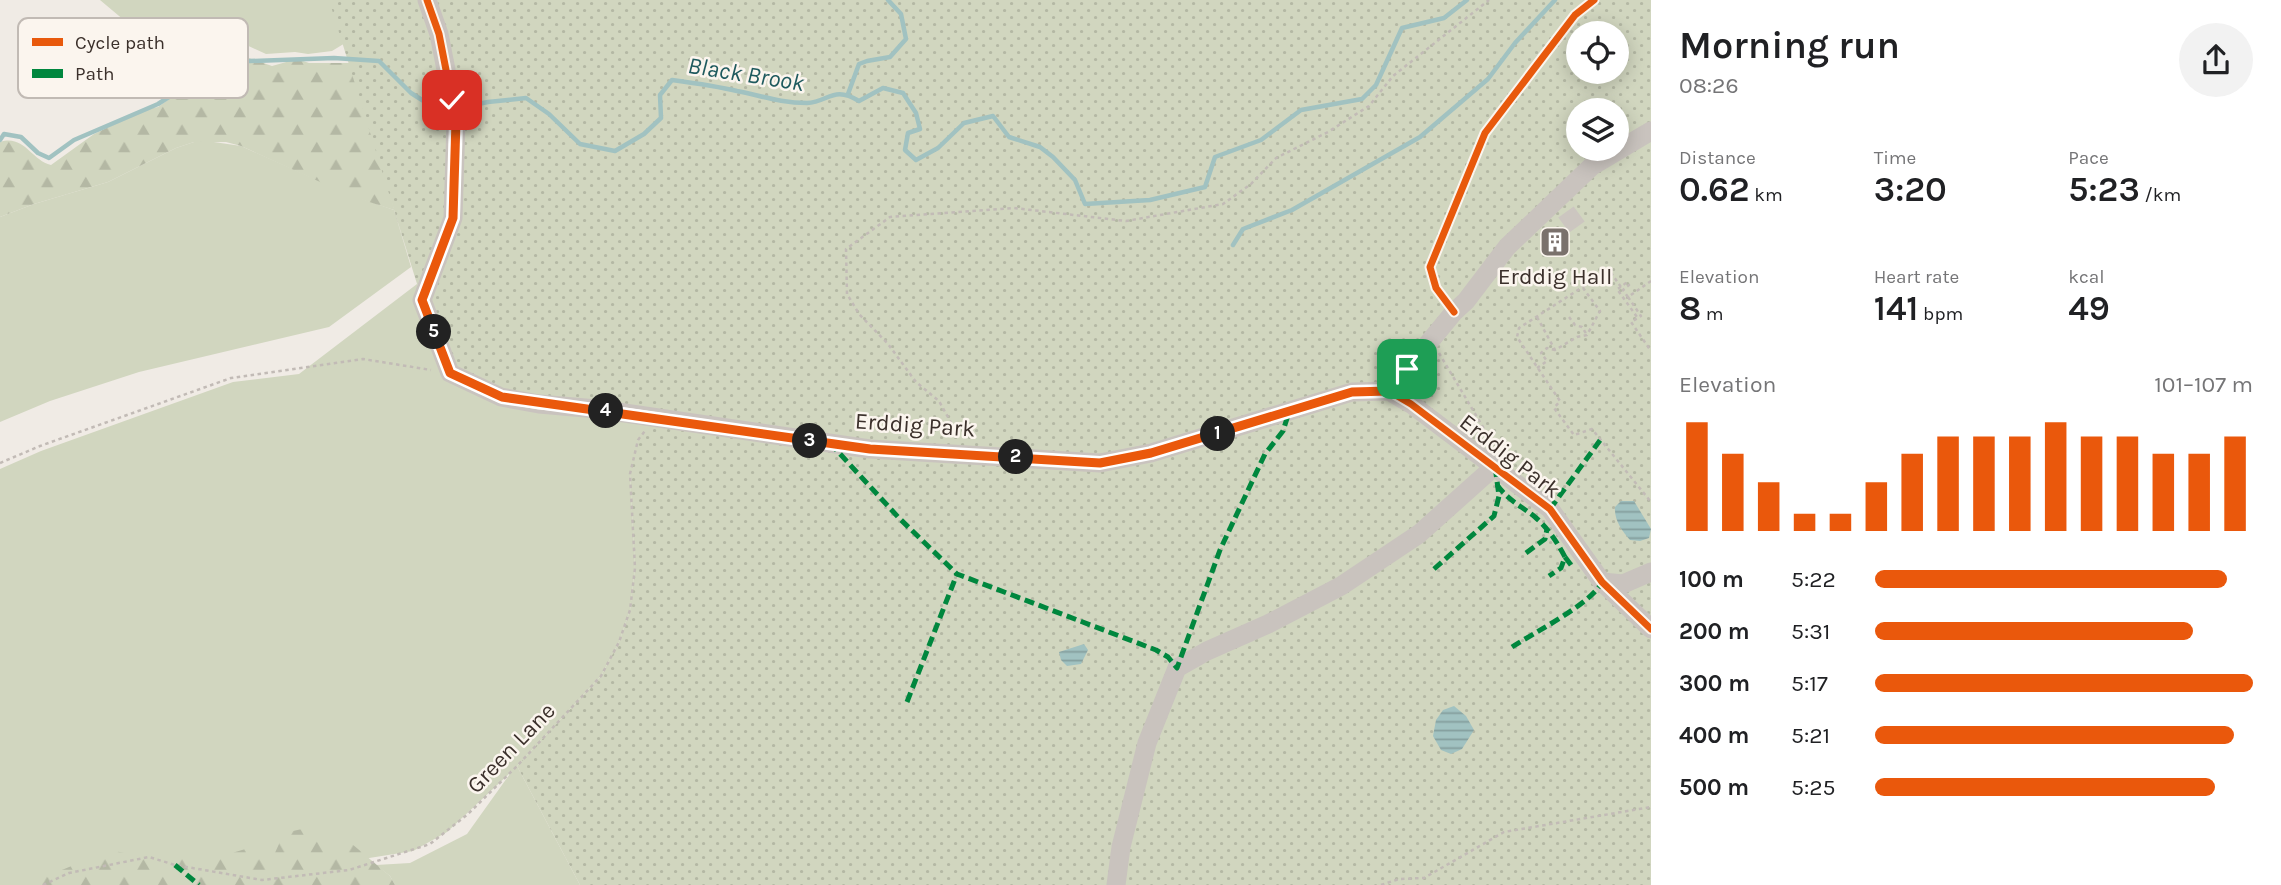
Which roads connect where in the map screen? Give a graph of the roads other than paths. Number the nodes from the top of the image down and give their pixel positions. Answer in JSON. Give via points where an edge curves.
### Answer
{"nodes":[{"id":1,"x":427,"y":0,"type":"edge"},
{"id":2,"x":1651,"y":131,"type":"edge"},
{"id":3,"x":1389,"y":391,"type":"junction"},
{"id":4,"x":1495,"y":456,"type":"junction"},
{"id":5,"x":1651,"y":572,"type":"edge"},
{"id":6,"x":1602,"y":582,"type":"junction"},
{"id":7,"x":1651,"y":628,"type":"edge"},
{"id":8,"x":1116,"y":885,"type":"edge"}],
"edges":[{"from":1,"to":3,"type":"street","name":"Erddig Park","via":[[439,34],[453,109],[453,218],[422,300],[450,373],[502,397],[870,449],[1100,463],[1151,453],[1352,392]]},
{"from":2,"to":3,"type":"street","via":[[1592,166],[1563,204],[1507,247]]},
{"from":3,"to":4,"type":"street","name":"Erddig Park"},
{"from":4,"to":6,"type":"street","name":"Erddig Park","via":[[1550,509]]},
{"from":4,"to":8,"type":"street","via":[[1419,534],[1341,586],[1177,667],[1147,743]]},
{"from":5,"to":6,"type":"street","via":[[1623,584]]},
{"from":6,"to":7,"type":"street","name":"Erddig Park"}]}
